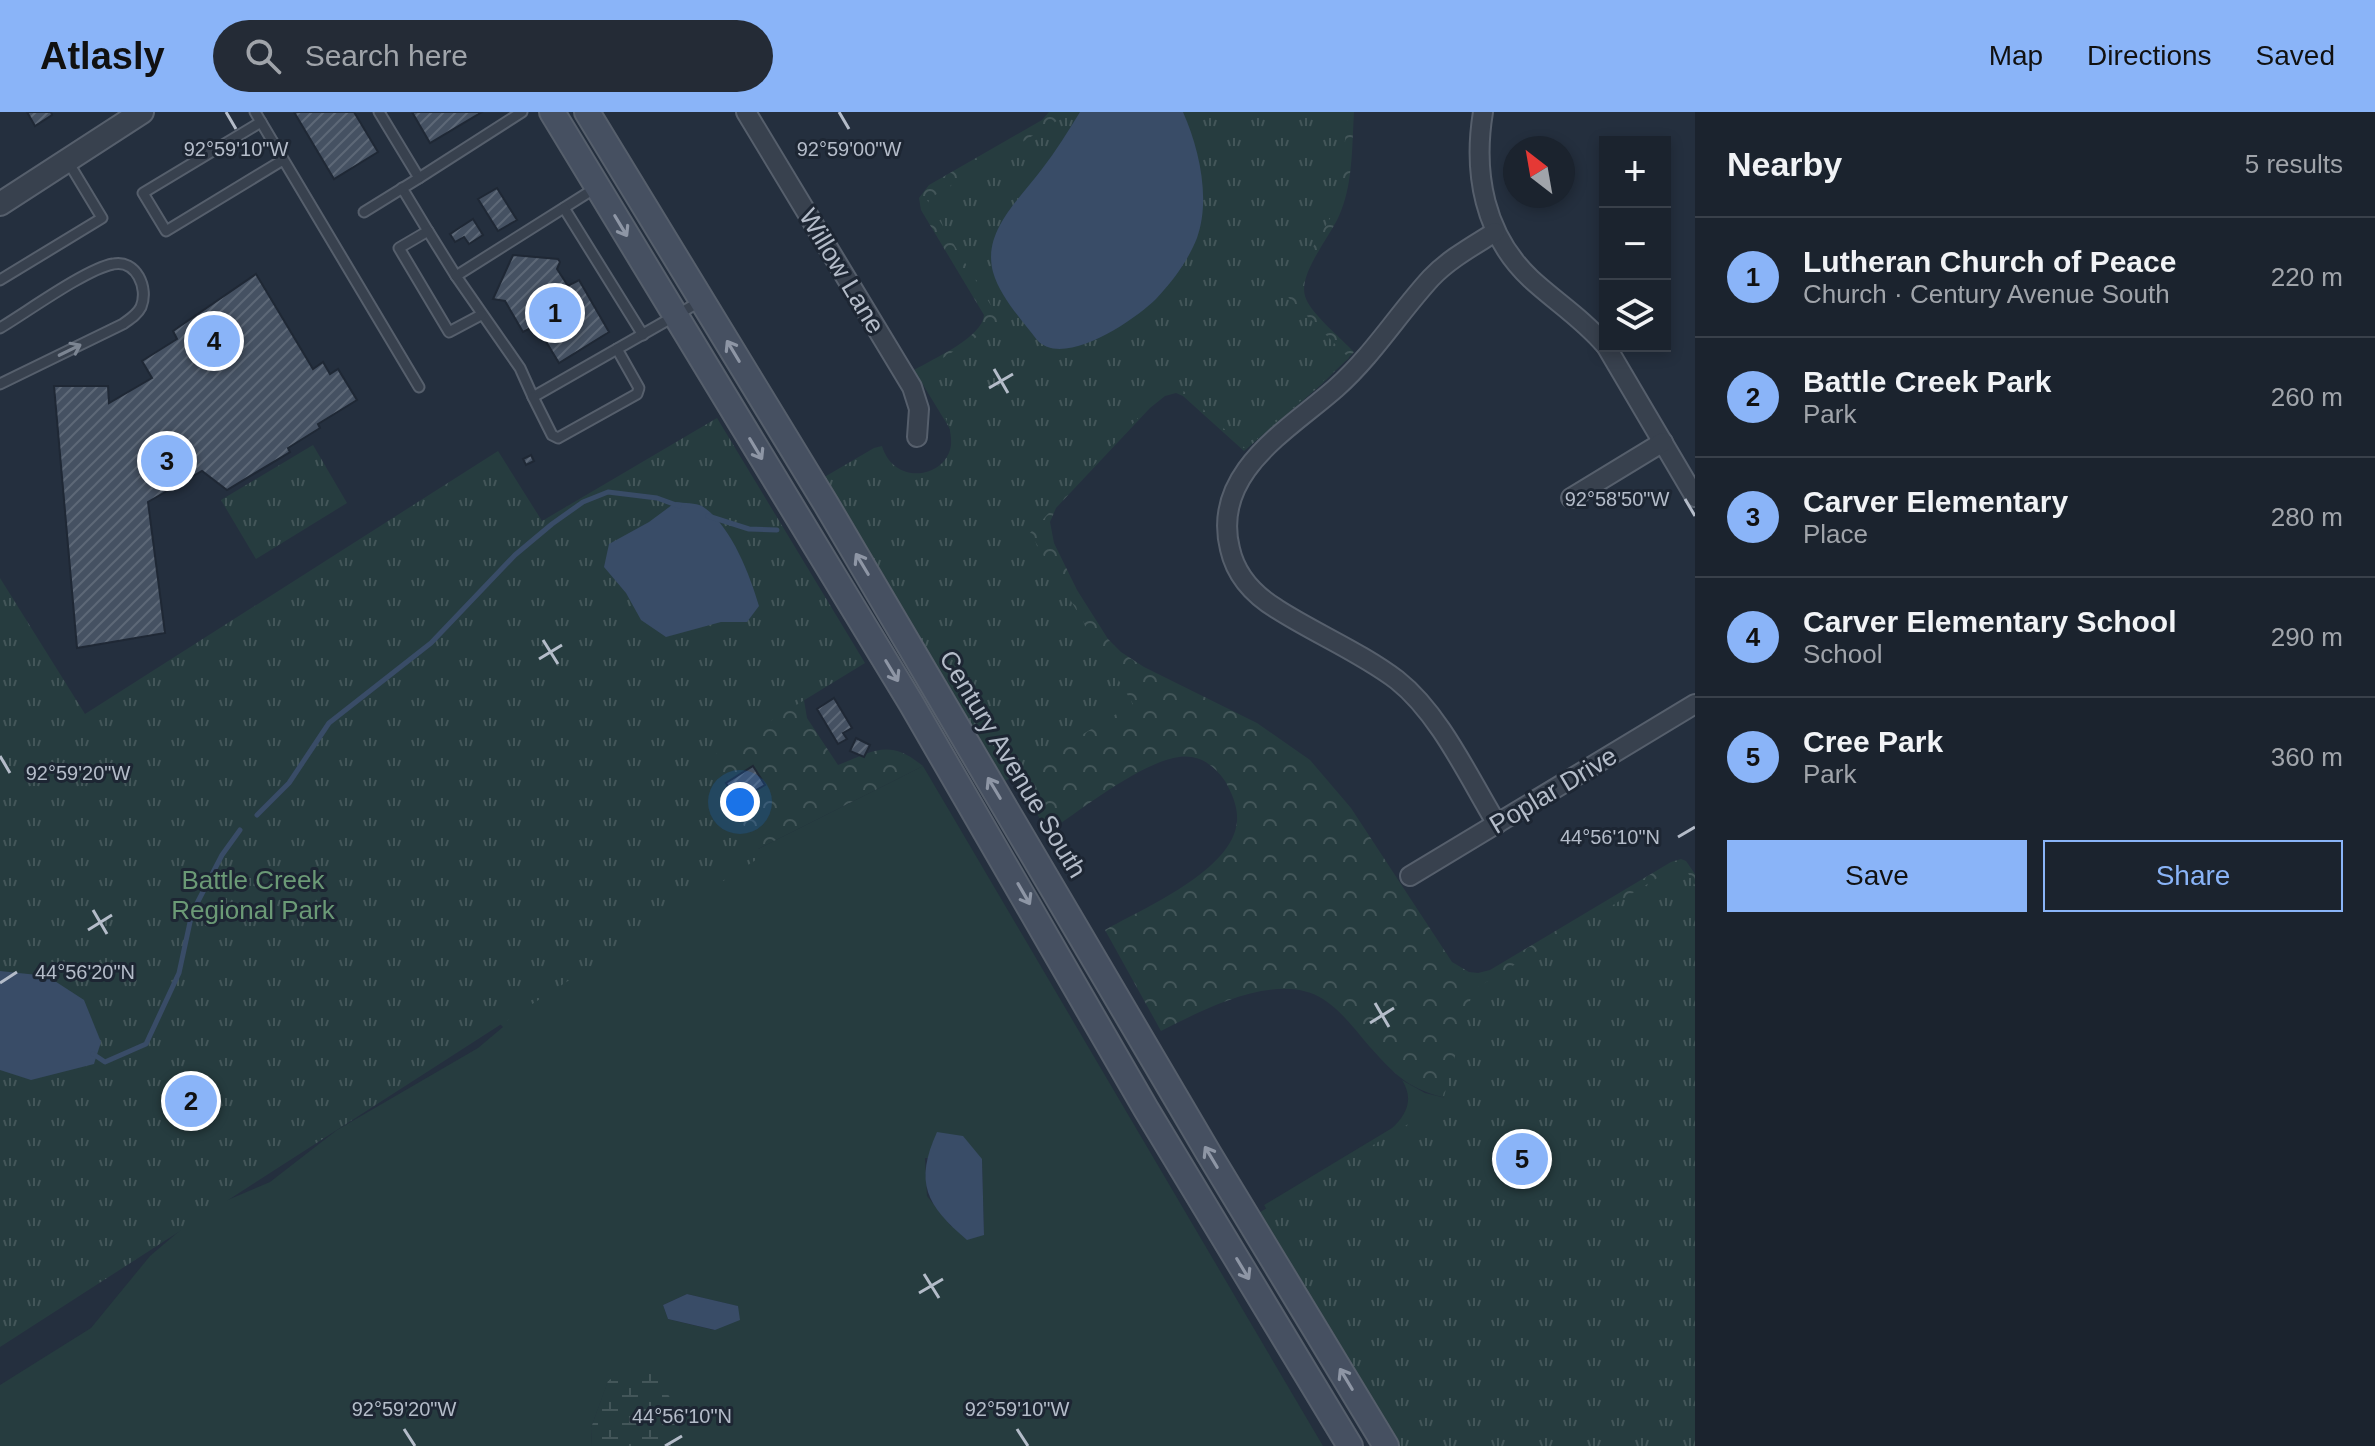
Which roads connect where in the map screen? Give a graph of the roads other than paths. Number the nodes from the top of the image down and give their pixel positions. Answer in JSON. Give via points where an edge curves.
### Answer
{"nodes":[{"id":1,"x":142,"y":112,"type":"edge"},
{"id":2,"x":255,"y":112,"type":"edge"},
{"id":3,"x":379,"y":112,"type":"edge"},
{"id":4,"x":522,"y":112,"type":"edge"},
{"id":5,"x":552,"y":112,"type":"edge"},
{"id":6,"x":587,"y":112,"type":"edge"},
{"id":7,"x":746,"y":112,"type":"edge"},
{"id":8,"x":1483,"y":112,"type":"edge"},
{"id":9,"x":261,"y":122,"type":"junction"},
{"id":10,"x":67,"y":160,"type":"junction"},
{"id":11,"x":283,"y":160,"type":"junction"},
{"id":12,"x":419,"y":178,"type":"junction"},
{"id":13,"x":597,"y":187,"type":"junction"},
{"id":14,"x":402,"y":188,"type":"junction"},
{"id":15,"x":0,"y":204,"type":"edge"},
{"id":16,"x":564,"y":208,"type":"junction"},
{"id":17,"x":364,"y":212,"type":"dead end"},
{"id":18,"x":428,"y":231,"type":"junction"},
{"id":19,"x":1495,"y":232,"type":"junction"},
{"id":20,"x":456,"y":276,"type":"junction"},
{"id":21,"x":0,"y":280,"type":"edge"},
{"id":22,"x":702,"y":301,"type":"junction"},
{"id":23,"x":481,"y":315,"type":"junction"},
{"id":24,"x":676,"y":317,"type":"junction"},
{"id":25,"x":0,"y":328,"type":"edge"},
{"id":26,"x":643,"y":335,"type":"junction"},
{"id":27,"x":1599,"y":339,"type":"edge"},
{"id":28,"x":617,"y":349,"type":"junction"},
{"id":29,"x":1609,"y":352,"type":"edge"},
{"id":30,"x":0,"y":384,"type":"edge"},
{"id":31,"x":419,"y":387,"type":"dead end"},
{"id":32,"x":533,"y":397,"type":"junction"},
{"id":33,"x":917,"y":437,"type":"dead end"},
{"id":34,"x":1663,"y":442,"type":"junction"},
{"id":35,"x":1695,"y":497,"type":"edge"},
{"id":36,"x":1571,"y":498,"type":"dead end"},
{"id":37,"x":1695,"y":704,"type":"edge"},
{"id":38,"x":1497,"y":824,"type":"junction"},
{"id":39,"x":1410,"y":876,"type":"dead end"},
{"id":40,"x":1350,"y":1446,"type":"edge"},
{"id":41,"x":1386,"y":1446,"type":"edge"}],
"edges":[{"from":1,"to":10,"type":"street"},
{"from":2,"to":9,"type":"lane"},
{"from":3,"to":12,"type":"lane"},
{"from":4,"to":12,"type":"lane"},
{"from":5,"to":13,"type":"main road"},
{"from":6,"to":22,"type":"main road","name":"Century Avenue South"},
{"from":7,"to":33,"type":"street","name":"Willow Lane","via":[[912,387],[919,409]]},
{"from":8,"to":19,"type":"street","via":[[1480,177]]},
{"from":9,"to":11,"type":"lane"},
{"from":9,"to":11,"type":"lane","via":[[143,193],[166,231]]},
{"from":10,"to":15,"type":"street"},
{"from":10,"to":21,"type":"lane","via":[[102,218]]},
{"from":11,"to":31,"type":"lane"},
{"from":12,"to":14,"type":"lane"},
{"from":13,"to":16,"type":"lane"},
{"from":13,"to":24,"type":"main road","one_way":true},
{"from":14,"to":17,"type":"lane"},
{"from":14,"to":18,"type":"lane"},
{"from":16,"to":20,"type":"lane"},
{"from":16,"to":26,"type":"lane"},
{"from":18,"to":20,"type":"lane"},
{"from":18,"to":23,"type":"lane","via":[[399,248],[446,329],[451,332]]},
{"from":19,"to":27,"type":"street","via":[[1528,277]]},
{"from":19,"to":38,"type":"street","via":[[1447,262],[1360,364],[1256,455],[1232,493],[1226,516],[1227,539],[1244,581],[1275,608],[1399,682],[1436,723]]},
{"from":20,"to":23,"type":"lane"},
{"from":22,"to":24,"type":"lane"},
{"from":41,"to":22,"type":"main road","name":"Century Avenue South","one_way":true},
{"from":23,"to":32,"type":"lane","via":[[520,368]]},
{"from":24,"to":26,"type":"lane"},
{"from":24,"to":40,"type":"main road","one_way":true},
{"from":30,"to":25,"type":"lane","one_way":true,"via":[[123,324],[141,306],[143,286],[127,264],[112,264]]},
{"from":26,"to":28,"type":"lane"},
{"from":28,"to":32,"type":"lane"},
{"from":28,"to":32,"type":"lane","via":[[639,388],[637,394],[558,438]]},
{"from":29,"to":34,"type":"street"},
{"from":34,"to":35,"type":"street"},
{"from":34,"to":36,"type":"street"},
{"from":37,"to":38,"type":"street","name":"Poplar Drive"},
{"from":38,"to":39,"type":"street","name":"Poplar Drive"}]}
